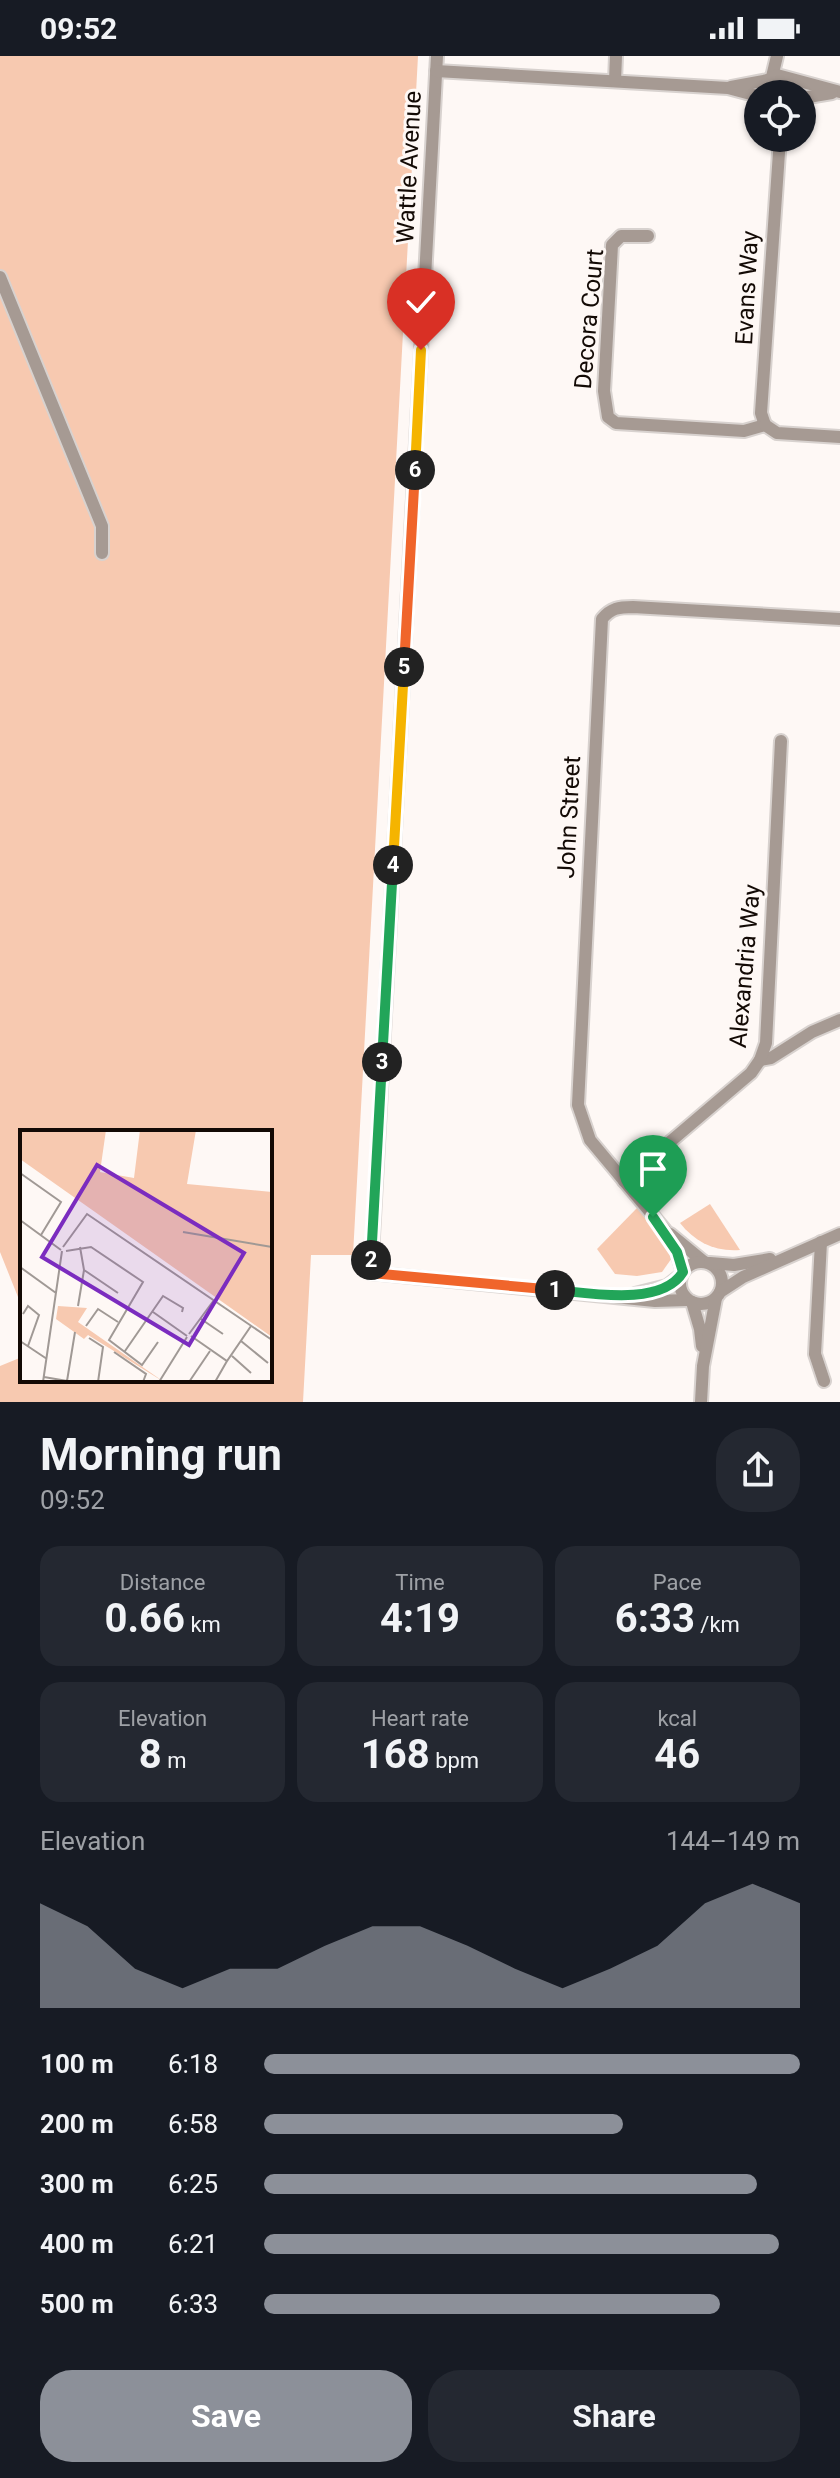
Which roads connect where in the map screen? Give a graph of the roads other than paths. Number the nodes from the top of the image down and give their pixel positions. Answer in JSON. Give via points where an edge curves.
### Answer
{"nodes":[{"id":1,"x":437,"y":56,"type":"edge"},
{"id":2,"x":616,"y":56,"type":"edge"},
{"id":3,"x":777,"y":56,"type":"edge"},
{"id":4,"x":785,"y":56,"type":"edge"},
{"id":5,"x":436,"y":71,"type":"junction"},
{"id":6,"x":770,"y":79,"type":"junction"},
{"id":7,"x":774,"y":80,"type":"edge"},
{"id":8,"x":790,"y":80,"type":"edge"},
{"id":9,"x":615,"y":81,"type":"junction"},
{"id":10,"x":728,"y":88,"type":"junction"},
{"id":11,"x":816,"y":88,"type":"edge"},
{"id":12,"x":744,"y":92,"type":"edge"},
{"id":13,"x":840,"y":92,"type":"edge"},
{"id":14,"x":816,"y":96,"type":"edge"},
{"id":15,"x":777,"y":152,"type":"edge"},
{"id":16,"x":648,"y":236,"type":"dead end"},
{"id":17,"x":0,"y":277,"type":"edge"},
{"id":18,"x":765,"y":425,"type":"junction"},
{"id":19,"x":840,"y":437,"type":"edge"},
{"id":20,"x":102,"y":553,"type":"dead end"},
{"id":21,"x":840,"y":619,"type":"edge"},
{"id":22,"x":781,"y":741,"type":"dead end"},
{"id":23,"x":840,"y":1020,"type":"edge"},
{"id":24,"x":760,"y":1060,"type":"junction"},
{"id":25,"x":624,"y":1181,"type":"junction"},
{"id":26,"x":665,"y":1230,"type":"junction"},
{"id":27,"x":840,"y":1234,"type":"edge"},
{"id":28,"x":821,"y":1242,"type":"junction"},
{"id":29,"x":785,"y":1257,"type":"junction"},
{"id":30,"x":707,"y":1262,"type":"junction"},
{"id":31,"x":682,"y":1274,"type":"junction"},
{"id":32,"x":718,"y":1295,"type":"junction"},
{"id":33,"x":624,"y":1296,"type":"junction"},
{"id":34,"x":690,"y":1301,"type":"junction"},
{"id":35,"x":703,"y":1366,"type":"junction"},
{"id":36,"x":824,"y":1381,"type":"dead end"},
{"id":37,"x":701,"y":1402,"type":"edge"}],
"edges":[{"from":1,"to":5,"type":"street","name":"Wattle Avenue"},
{"from":2,"to":9,"type":"street"},
{"from":3,"to":6,"type":"street"},
{"from":4,"to":8,"type":"street"},
{"from":5,"to":9,"type":"street"},
{"from":5,"to":33,"type":"street","name":"Wattle Avenue","via":[[371,1273]]},
{"from":6,"to":7,"type":"street"},
{"from":6,"to":10,"type":"street"},
{"from":9,"to":10,"type":"street"},
{"from":10,"to":12,"type":"street"},
{"from":11,"to":13,"type":"street"},
{"from":13,"to":14,"type":"street"},
{"from":15,"to":18,"type":"street","name":"Evans Way","via":[[761,413]]},
{"from":16,"to":18,"type":"street","name":"Decora Court","via":[[621,236],[612,245],[604,391],[608,417],[616,423],[744,431]]},
{"from":17,"to":20,"type":"street","via":[[102,526]]},
{"from":18,"to":19,"type":"street","via":[[777,433]]},
{"from":21,"to":25,"type":"street","name":"John Street","via":[[619,607],[602,619],[578,1105],[590,1140]]},
{"from":22,"to":24,"type":"street","name":"Alexandria Way","via":[[766,1043]]},
{"from":23,"to":24,"type":"street"},
{"from":24,"to":25,"type":"street","name":"Alexandria Way"},
{"from":25,"to":26,"type":"street","name":"John Street"},
{"from":26,"to":30,"type":"street","name":"John Street"},
{"from":26,"to":31,"type":"street","name":"John Street"},
{"from":27,"to":28,"type":"street"},
{"from":28,"to":29,"type":"street"},
{"from":28,"to":36,"type":"street","via":[[815,1354]]},
{"from":29,"to":30,"type":"street","via":[[734,1265]]},
{"from":29,"to":32,"type":"street"},
{"from":30,"to":31,"type":"street","via":[[692,1263]]},
{"from":30,"to":32,"type":"street","via":[[722,1279]]},
{"from":31,"to":33,"type":"street","name":"Wattle Avenue","via":[[667,1286]]},
{"from":31,"to":34,"type":"street","via":[[680,1289]]},
{"from":32,"to":34,"type":"street","via":[[704,1304]]},
{"from":32,"to":35,"type":"street"},
{"from":33,"to":34,"type":"street","name":"Wattle Avenue"},
{"from":34,"to":35,"type":"street","via":[[700,1329]]},
{"from":35,"to":37,"type":"street"}]}
